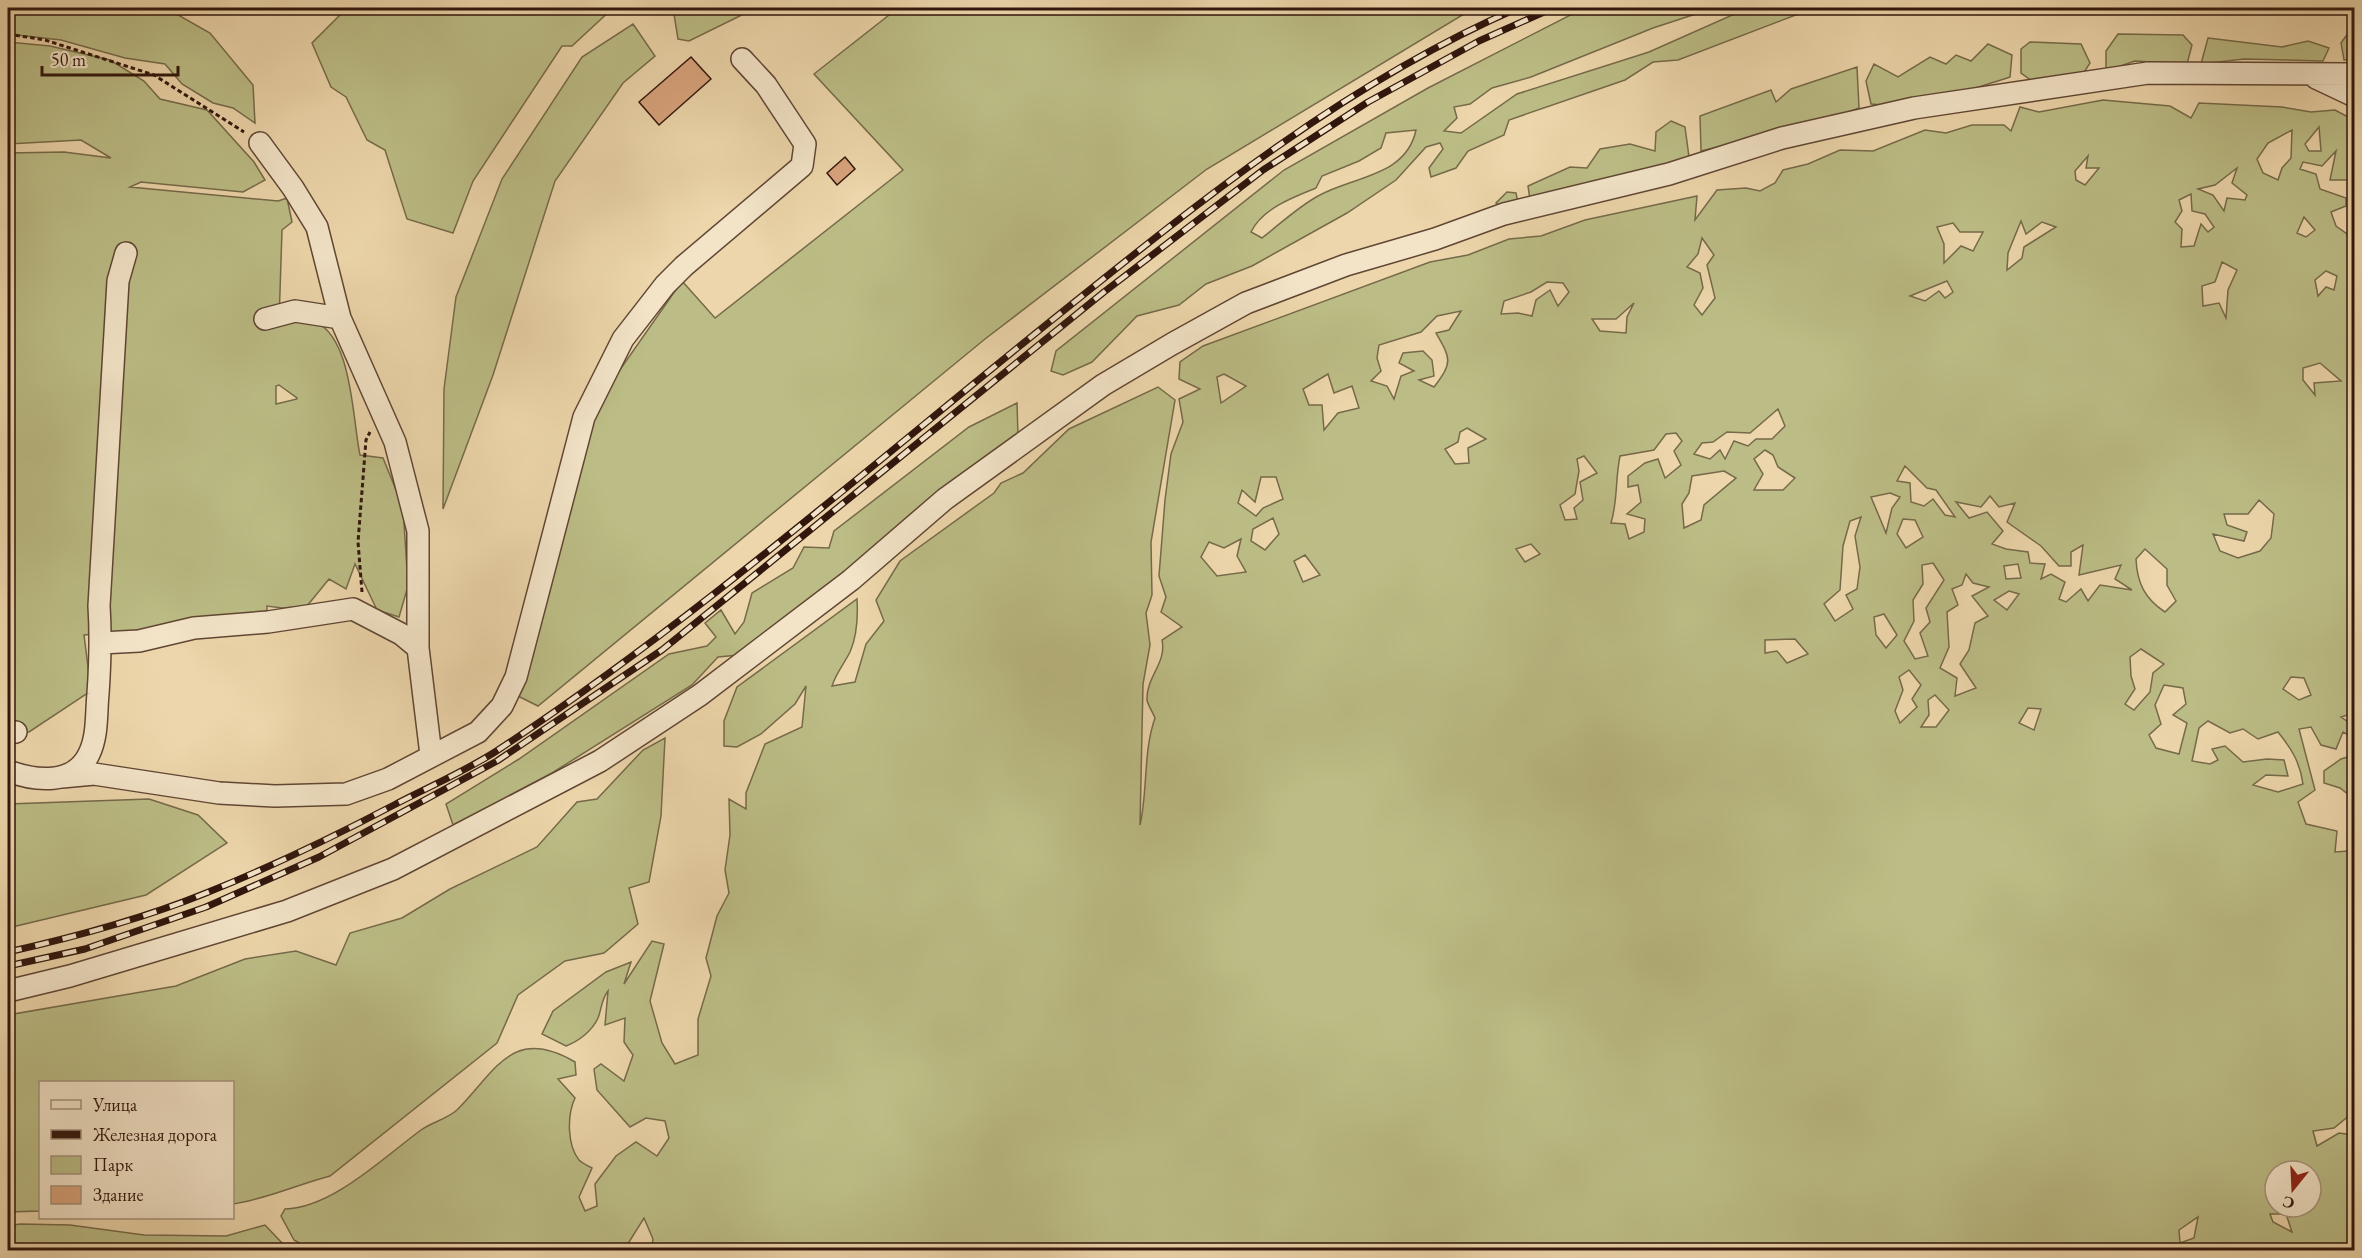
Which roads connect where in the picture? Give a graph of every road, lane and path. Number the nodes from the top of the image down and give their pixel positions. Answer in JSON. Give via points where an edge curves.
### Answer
{"nodes":[{"id":1,"x":8,"y":34,"type":"edge"},
{"id":2,"x":742,"y":59,"type":"dead end"},
{"id":3,"x":2355,"y":74,"type":"edge"},
{"id":4,"x":2310,"y":76,"type":"junction"},
{"id":5,"x":2355,"y":96,"type":"edge"},
{"id":6,"x":260,"y":143,"type":"joint"},
{"id":7,"x":126,"y":253,"type":"dead end"},
{"id":8,"x":340,"y":318,"type":"junction"},
{"id":9,"x":265,"y":319,"type":"dead end"},
{"id":10,"x":381,"y":405,"type":"junction"},
{"id":11,"x":353,"y":609,"type":"junction"},
{"id":12,"x":101,"y":643,"type":"junction"},
{"id":13,"x":418,"y":648,"type":"junction"},
{"id":14,"x":431,"y":755,"type":"junction"},
{"id":15,"x":8,"y":771,"type":"edge"},
{"id":16,"x":62,"y":777,"type":"junction"},
{"id":17,"x":8,"y":991,"type":"edge"}],
"edges":[{"from":1,"to":6,"type":"path","via":[[66,46],[154,75]]},
{"from":2,"to":14,"type":"lane","via":[[766,86],[805,144],[802,166],[684,266],[623,339],[584,417],[516,677],[502,706],[478,732]]},
{"from":3,"to":4,"type":"lane"},
{"from":4,"to":5,"type":"lane"},
{"from":4,"to":17,"type":"lane","via":[[2148,73],[1914,108],[1782,138],[1669,174],[1504,214],[1346,265],[1246,303],[1103,386],[945,499],[851,580],[700,695],[600,761],[393,869],[287,912]]},
{"from":6,"to":8,"type":"lane","via":[[316,227]]},
{"from":7,"to":12,"type":"lane","via":[[118,281],[99,606]]},
{"from":8,"to":9,"type":"lane","via":[[295,310]]},
{"from":8,"to":10,"type":"lane"},
{"from":10,"to":11,"type":"path","via":[[366,440],[358,542],[362,598]]},
{"from":10,"to":13,"type":"lane","via":[[395,442],[418,531]]},
{"from":11,"to":12,"type":"lane","via":[[194,628],[139,641]]},
{"from":11,"to":13,"type":"lane","via":[[401,634]]},
{"from":12,"to":16,"type":"lane","via":[[94,739],[89,755]]},
{"from":13,"to":14,"type":"lane"},
{"from":14,"to":16,"type":"lane","via":[[388,779],[346,794],[219,793],[93,774]]},
{"from":15,"to":16,"type":"lane","via":[[43,780]]}]}
